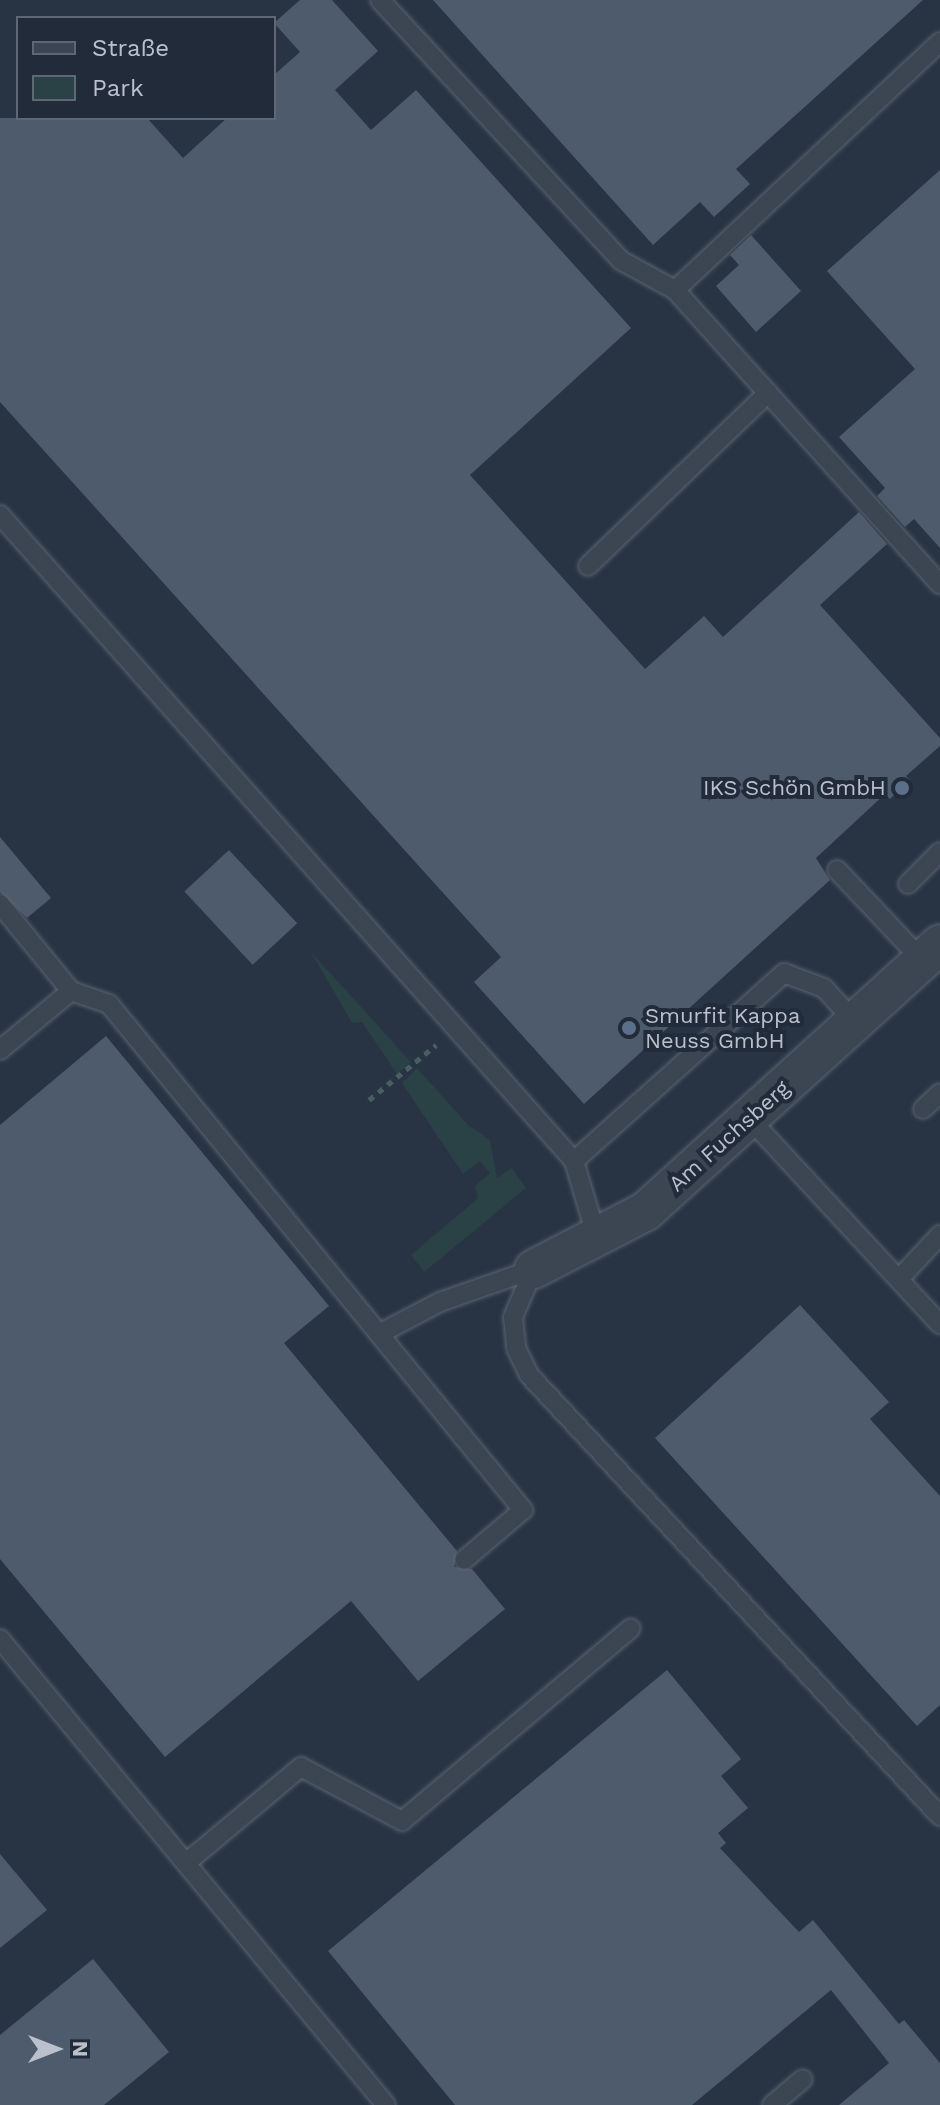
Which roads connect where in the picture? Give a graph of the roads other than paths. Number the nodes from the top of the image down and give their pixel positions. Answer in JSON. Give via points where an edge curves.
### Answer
{"nodes":[{"id":1,"x":380,"y":0,"type":"edge"},
{"id":2,"x":940,"y":42,"type":"edge"},
{"id":3,"x":675,"y":290,"type":"junction"},
{"id":4,"x":768,"y":393,"type":"junction"},
{"id":5,"x":0,"y":515,"type":"edge"},
{"id":6,"x":588,"y":566,"type":"dead end"},
{"id":7,"x":940,"y":584,"type":"edge"},
{"id":8,"x":940,"y":852,"type":"edge"},
{"id":9,"x":837,"y":870,"type":"dead end"},
{"id":10,"x":908,"y":884,"type":"dead end"},
{"id":11,"x":0,"y":904,"type":"edge"},
{"id":12,"x":931,"y":952,"type":"edge"},
{"id":13,"x":71,"y":991,"type":"junction"},
{"id":14,"x":854,"y":1021,"type":"junction"},
{"id":15,"x":0,"y":1050,"type":"edge"},
{"id":16,"x":940,"y":1093,"type":"edge"},
{"id":17,"x":923,"y":1109,"type":"dead end"},
{"id":18,"x":749,"y":1118,"type":"junction"},
{"id":19,"x":574,"y":1161,"type":"junction"},
{"id":20,"x":940,"y":1235,"type":"edge"},
{"id":21,"x":598,"y":1241,"type":"junction"},
{"id":22,"x":534,"y":1269,"type":"junction"},
{"id":23,"x":900,"y":1278,"type":"junction"},
{"id":24,"x":940,"y":1324,"type":"edge"},
{"id":25,"x":379,"y":1334,"type":"junction"},
{"id":26,"x":464,"y":1560,"type":"dead end"},
{"id":27,"x":631,"y":1628,"type":"dead end"},
{"id":28,"x":0,"y":1639,"type":"edge"},
{"id":29,"x":940,"y":1816,"type":"edge"},
{"id":30,"x":186,"y":1863,"type":"junction"},
{"id":31,"x":803,"y":2079,"type":"dead end"},
{"id":32,"x":386,"y":2105,"type":"edge"},
{"id":33,"x":772,"y":2105,"type":"edge"}],
"edges":[{"from":1,"to":3,"type":"lane","via":[[622,261]]},
{"from":2,"to":3,"type":"lane"},
{"from":3,"to":4,"type":"lane"},
{"from":4,"to":6,"type":"lane"},
{"from":4,"to":7,"type":"lane"},
{"from":5,"to":19,"type":"lane"},
{"from":8,"to":10,"type":"lane"},
{"from":9,"to":12,"type":"lane"},
{"from":11,"to":13,"type":"lane"},
{"from":12,"to":14,"type":"street","name":"Am Fuchsberg"},
{"from":13,"to":15,"type":"lane"},
{"from":13,"to":25,"type":"lane","via":[[109,1004]]},
{"from":14,"to":18,"type":"street","name":"Am Fuchsberg"},
{"from":14,"to":19,"type":"lane","via":[[824,988],[784,973]]},
{"from":16,"to":17,"type":"lane"},
{"from":18,"to":21,"type":"street","name":"Am Fuchsberg","via":[[646,1211]]},
{"from":18,"to":23,"type":"lane"},
{"from":19,"to":21,"type":"lane"},
{"from":20,"to":23,"type":"lane"},
{"from":21,"to":22,"type":"street","name":"Am Fuchsberg"},
{"from":22,"to":25,"type":"lane","via":[[440,1302]]},
{"from":22,"to":29,"type":"lane","via":[[513,1317],[516,1348],[529,1375]]},
{"from":23,"to":24,"type":"lane"},
{"from":25,"to":26,"type":"lane","via":[[523,1510]]},
{"from":27,"to":30,"type":"lane","via":[[402,1821],[301,1767]]},
{"from":28,"to":30,"type":"lane"},
{"from":30,"to":32,"type":"lane"},
{"from":31,"to":33,"type":"lane"}]}
